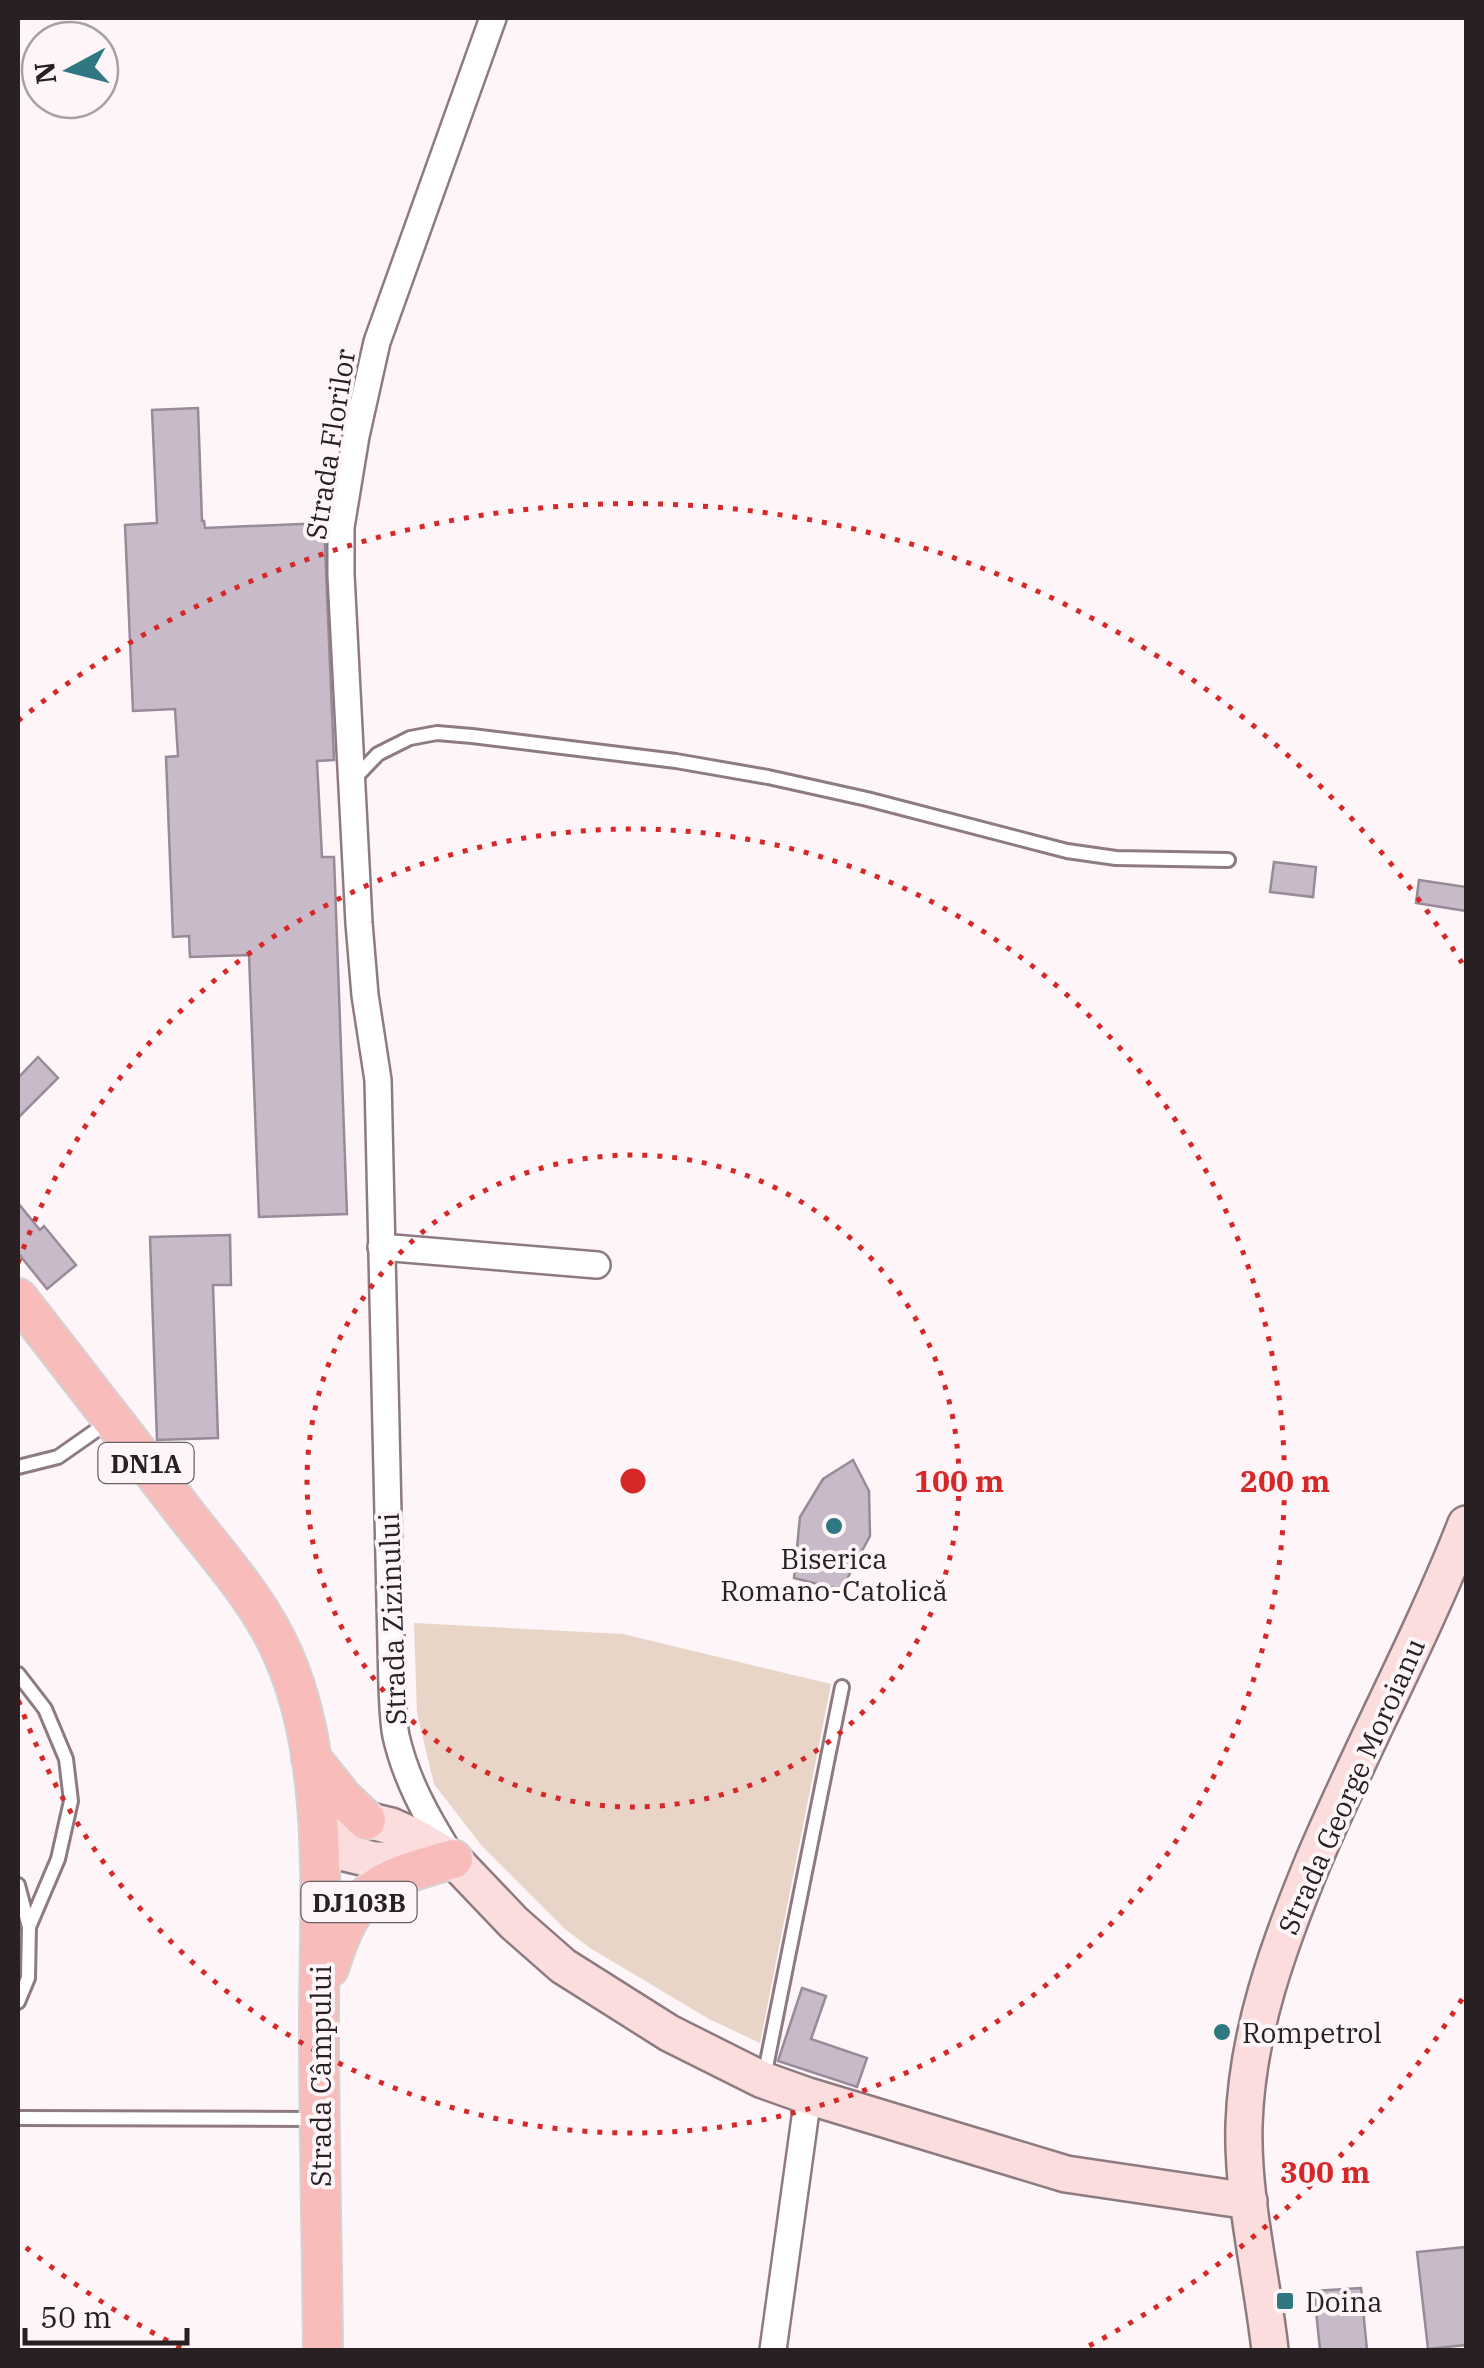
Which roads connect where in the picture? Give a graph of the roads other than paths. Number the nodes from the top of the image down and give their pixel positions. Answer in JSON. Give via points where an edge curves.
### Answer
{"nodes":[{"id":1,"x":493,"y":18,"type":"edge"},
{"id":2,"x":352,"y":781,"type":"junction"},
{"id":3,"x":1228,"y":860,"type":"dead end"},
{"id":4,"x":378,"y":1080,"type":"joint"},
{"id":5,"x":382,"y":1247,"type":"junction"},
{"id":6,"x":597,"y":1265,"type":"dead end"},
{"id":7,"x":18,"y":1298,"type":"edge"},
{"id":8,"x":112,"y":1419,"type":"junction"},
{"id":9,"x":18,"y":1467,"type":"edge"},
{"id":10,"x":1466,"y":1524,"type":"edge"},
{"id":11,"x":18,"y":1674,"type":"edge"},
{"id":12,"x":842,"y":1687,"type":"dead end"},
{"id":13,"x":311,"y":1758,"type":"junction"},
{"id":14,"x":366,"y":1820,"type":"junction"},
{"id":15,"x":318,"y":1834,"type":"junction"},
{"id":16,"x":453,"y":1858,"type":"junction"},
{"id":17,"x":18,"y":1886,"type":"edge"},
{"id":18,"x":29,"y":1927,"type":"junction"},
{"id":19,"x":319,"y":1999,"type":"junction"},
{"id":20,"x":18,"y":2002,"type":"edge"},
{"id":21,"x":763,"y":2080,"type":"junction"},
{"id":22,"x":808,"y":2096,"type":"junction"},
{"id":23,"x":18,"y":2118,"type":"edge"},
{"id":24,"x":320,"y":2119,"type":"junction"},
{"id":25,"x":1249,"y":2202,"type":"junction"},
{"id":26,"x":323,"y":2350,"type":"edge"},
{"id":27,"x":773,"y":2350,"type":"edge"},
{"id":28,"x":1270,"y":2350,"type":"edge"}],
"edges":[{"from":1,"to":2,"type":"street","name":"Strada Florilor","via":[[377,342],[356,436],[341,527]]},
{"from":2,"to":3,"type":"lane","via":[[378,754],[437,733],[676,760],[1116,858]]},
{"from":2,"to":4,"type":"street","name":"Strada Florilor","via":[[365,996]]},
{"from":4,"to":5,"type":"street","name":"Strada Zizinului"},
{"from":5,"to":6,"type":"street"},
{"from":5,"to":16,"type":"street","name":"Strada Zizinului","via":[[396,1735],[426,1817]]},
{"from":7,"to":8,"type":"main road","number":"DN1A"},
{"from":8,"to":9,"type":"lane","via":[[58,1456]]},
{"from":8,"to":13,"type":"main road","name":"Strada Câmpului","number":"DN1A","via":[[271,1630],[300,1700]]},
{"from":10,"to":25,"type":"main road","name":"Strada George Moroianu","via":[[1346,1784],[1272,1968],[1244,2122]]},
{"from":11,"to":18,"type":"lane","via":[[45,1709],[66,1758],[71,1801],[58,1859]]},
{"from":12,"to":21,"type":"lane"},
{"from":13,"to":14,"type":"main road","number":"DJ103B"},
{"from":13,"to":15,"type":"main road","name":"Strada Câmpului","number":"DN1A"},
{"from":14,"to":15,"type":"main road"},
{"from":14,"to":16,"type":"main road","number":"DJ103B","via":[[411,1834]]},
{"from":15,"to":16,"type":"main road","number":"DJ103B","via":[[345,1853],[374,1860]]},
{"from":15,"to":19,"type":"main road","name":"Strada Câmpului","number":"DN1A"},
{"from":16,"to":19,"type":"main road","number":"DJ103B","via":[[382,1883],[360,1900],[340,1934]]},
{"from":16,"to":21,"type":"main road","name":"Strada Zizinului","number":"DJ103B","via":[[564,1966],[668,2034]]},
{"from":17,"to":18,"type":"lane"},
{"from":18,"to":20,"type":"lane","via":[[28,1978]]},
{"from":19,"to":24,"type":"main road","name":"Strada Câmpului","number":"DN1A"},
{"from":21,"to":22,"type":"main road","name":"Strada Zizinului","number":"DJ103B"},
{"from":22,"to":25,"type":"main road","name":"Strada Zizinului","number":"DJ103B","via":[[1066,2174]]},
{"from":22,"to":27,"type":"street"},
{"from":23,"to":24,"type":"lane"},
{"from":24,"to":26,"type":"main road","name":"Strada Câmpului","number":"DN1A"},
{"from":25,"to":28,"type":"main road","name":"Strada George Moroianu"}]}
